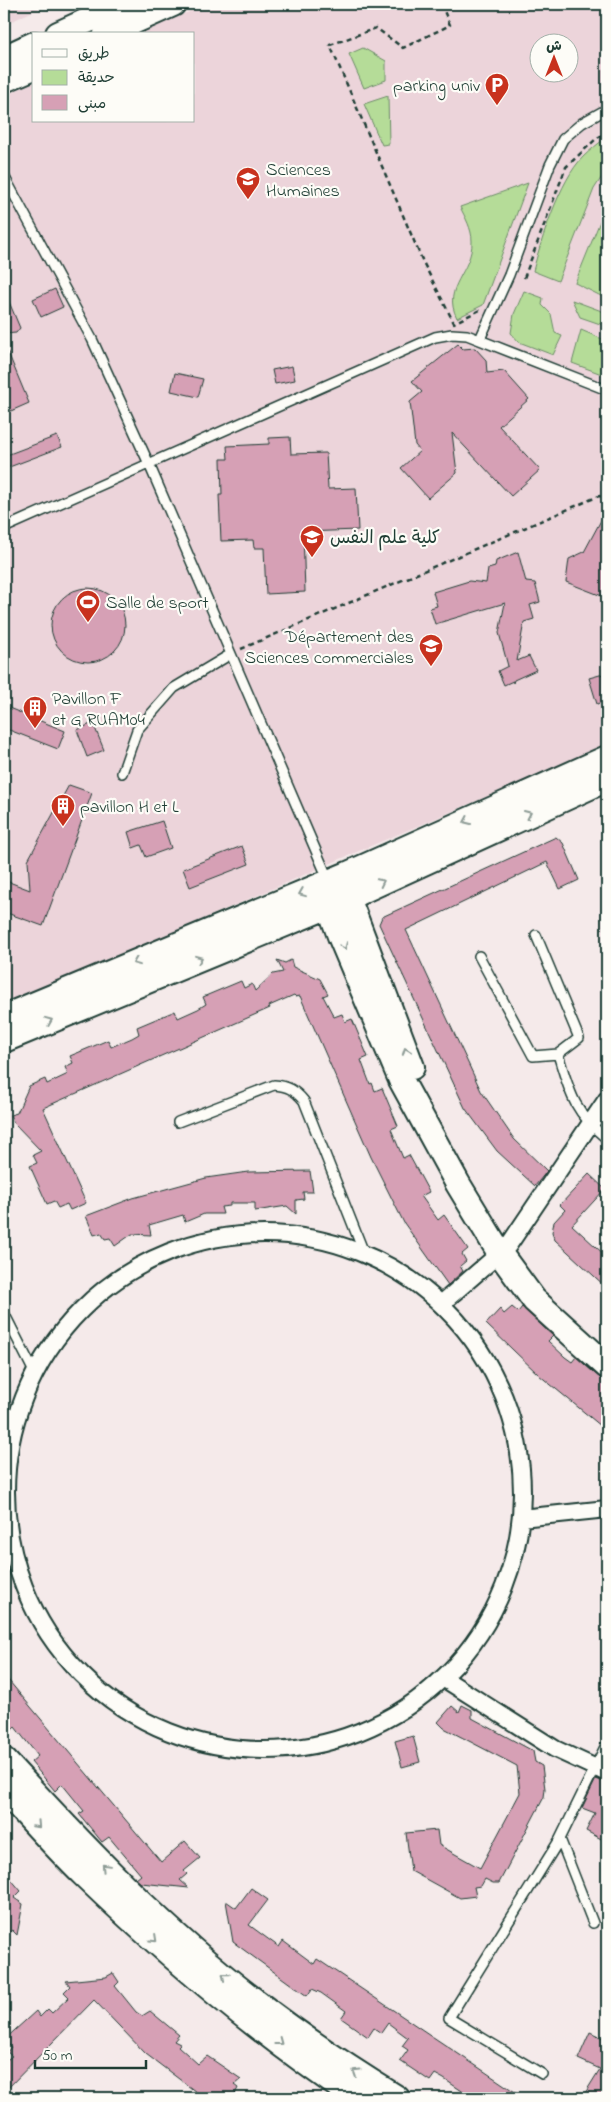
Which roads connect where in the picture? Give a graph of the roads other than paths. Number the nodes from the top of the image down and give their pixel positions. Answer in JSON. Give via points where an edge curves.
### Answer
{"nodes":[{"id":1,"x":124,"y":4,"type":"edge"},
{"id":2,"x":173,"y":4,"type":"edge"},
{"id":3,"x":62,"y":32,"type":"edge"},
{"id":4,"x":110,"y":32,"type":"edge"},
{"id":5,"x":32,"y":45,"type":"edge"},
{"id":6,"x":4,"y":58,"type":"edge"},
{"id":7,"x":32,"y":68,"type":"edge"},
{"id":8,"x":4,"y":80,"type":"edge"},
{"id":9,"x":607,"y":109,"type":"edge"},
{"id":10,"x":4,"y":176,"type":"edge"},
{"id":11,"x":480,"y":339,"type":"junction"},
{"id":12,"x":607,"y":390,"type":"edge"},
{"id":13,"x":149,"y":464,"type":"junction"},
{"id":14,"x":4,"y":528,"type":"edge"},
{"id":15,"x":231,"y":654,"type":"junction"},
{"id":16,"x":607,"y":758,"type":"edge"},
{"id":17,"x":122,"y":774,"type":"dead end"},
{"id":18,"x":607,"y":778,"type":"edge"},
{"id":19,"x":329,"y":882,"type":"junction"},
{"id":20,"x":339,"y":902,"type":"junction"},
{"id":21,"x":536,"y":935,"type":"dead end"},
{"id":22,"x":479,"y":956,"type":"dead end"},
{"id":23,"x":4,"y":1017,"type":"edge"},
{"id":24,"x":4,"y":1040,"type":"edge"},
{"id":25,"x":558,"y":1054,"type":"junction"},
{"id":26,"x":607,"y":1099,"type":"edge"},
{"id":27,"x":178,"y":1122,"type":"dead end"},
{"id":28,"x":590,"y":1125,"type":"junction"},
{"id":29,"x":607,"y":1139,"type":"edge"},
{"id":30,"x":504,"y":1251,"type":"junction"},
{"id":31,"x":364,"y":1253,"type":"junction"},
{"id":32,"x":441,"y":1304,"type":"junction"},
{"id":33,"x":4,"y":1313,"type":"edge"},
{"id":34,"x":607,"y":1349,"type":"edge"},
{"id":35,"x":607,"y":1366,"type":"edge"},
{"id":36,"x":34,"y":1372,"type":"junction"},
{"id":37,"x":607,"y":1509,"type":"edge"},
{"id":38,"x":5,"y":1511,"type":"edge"},
{"id":39,"x":521,"y":1518,"type":"junction"},
{"id":40,"x":443,"y":1678,"type":"junction"},
{"id":41,"x":607,"y":1743,"type":"edge"},
{"id":42,"x":4,"y":1760,"type":"edge"},
{"id":43,"x":601,"y":1770,"type":"edge"},
{"id":44,"x":4,"y":1790,"type":"edge"},
{"id":45,"x":560,"y":1839,"type":"junction"},
{"id":46,"x":593,"y":1923,"type":"dead end"},
{"id":47,"x":542,"y":2074,"type":"dead end"},
{"id":48,"x":356,"y":2098,"type":"edge"},
{"id":49,"x":397,"y":2098,"type":"edge"}],
"edges":[{"from":1,"to":3,"type":"main road"},
{"from":2,"to":4,"type":"main road"},
{"from":5,"to":6,"type":"main road"},
{"from":7,"to":8,"type":"main road"},
{"from":9,"to":11,"type":"lane","via":[[582,123],[563,139]]},
{"from":10,"to":13,"type":"lane","via":[[92,339]]},
{"from":11,"to":12,"type":"lane"},
{"from":11,"to":13,"type":"lane","via":[[452,334],[435,337]]},
{"from":13,"to":14,"type":"lane"},
{"from":13,"to":15,"type":"lane"},
{"from":15,"to":17,"type":"lane","via":[[174,688],[137,730]]},
{"from":15,"to":19,"type":"lane"},
{"from":16,"to":19,"type":"main road","one_way":true},
{"from":20,"to":18,"type":"main road","one_way":true},
{"from":19,"to":20,"type":"main road"},
{"from":19,"to":23,"type":"main road","one_way":true},
{"from":24,"to":20,"type":"main road","one_way":true},
{"from":20,"to":30,"type":"main road","via":[[436,1120]]},
{"from":21,"to":25,"type":"lane","via":[[579,1038]]},
{"from":22,"to":25,"type":"lane","via":[[533,1056]]},
{"from":25,"to":28,"type":"lane","via":[[578,1110]]},
{"from":26,"to":28,"type":"street"},
{"from":27,"to":31,"type":"lane","via":[[274,1084],[296,1091],[304,1101]]},
{"from":28,"to":29,"type":"lane"},
{"from":28,"to":30,"type":"street"},
{"from":30,"to":32,"type":"street"},
{"from":30,"to":34,"type":"main road","via":[[562,1310]]},
{"from":30,"to":35,"type":"main road","via":[[534,1300]]},
{"from":31,"to":32,"type":"street","via":[[414,1283]]},
{"from":31,"to":36,"type":"street","via":[[321,1241],[286,1236],[252,1235],[184,1247],[152,1260],[95,1298],[71,1322]]},
{"from":32,"to":39,"type":"street","via":[[484,1356],[509,1410],[519,1451]]},
{"from":33,"to":36,"type":"lane"},
{"from":36,"to":38,"type":"street","via":[[10,1443]]},
{"from":37,"to":39,"type":"street"},
{"from":38,"to":40,"type":"street","via":[[20,1578],[52,1639],[73,1666],[98,1689],[156,1726],[221,1746],[256,1749],[307,1745],[356,1732],[388,1718]]},
{"from":39,"to":40,"type":"street","via":[[515,1554],[504,1588],[488,1621]]},
{"from":40,"to":43,"type":"street","via":[[555,1748]]},
{"from":41,"to":43,"type":"lane"},
{"from":49,"to":42,"type":"main road","one_way":true,"via":[[333,2058],[257,2003],[175,1934],[117,1879]]},
{"from":43,"to":45,"type":"lane"},
{"from":44,"to":48,"type":"main road","one_way":true,"via":[[84,1874],[167,1951],[246,2017]]},
{"from":45,"to":46,"type":"lane"},
{"from":45,"to":47,"type":"lane","via":[[449,2018]]}]}
